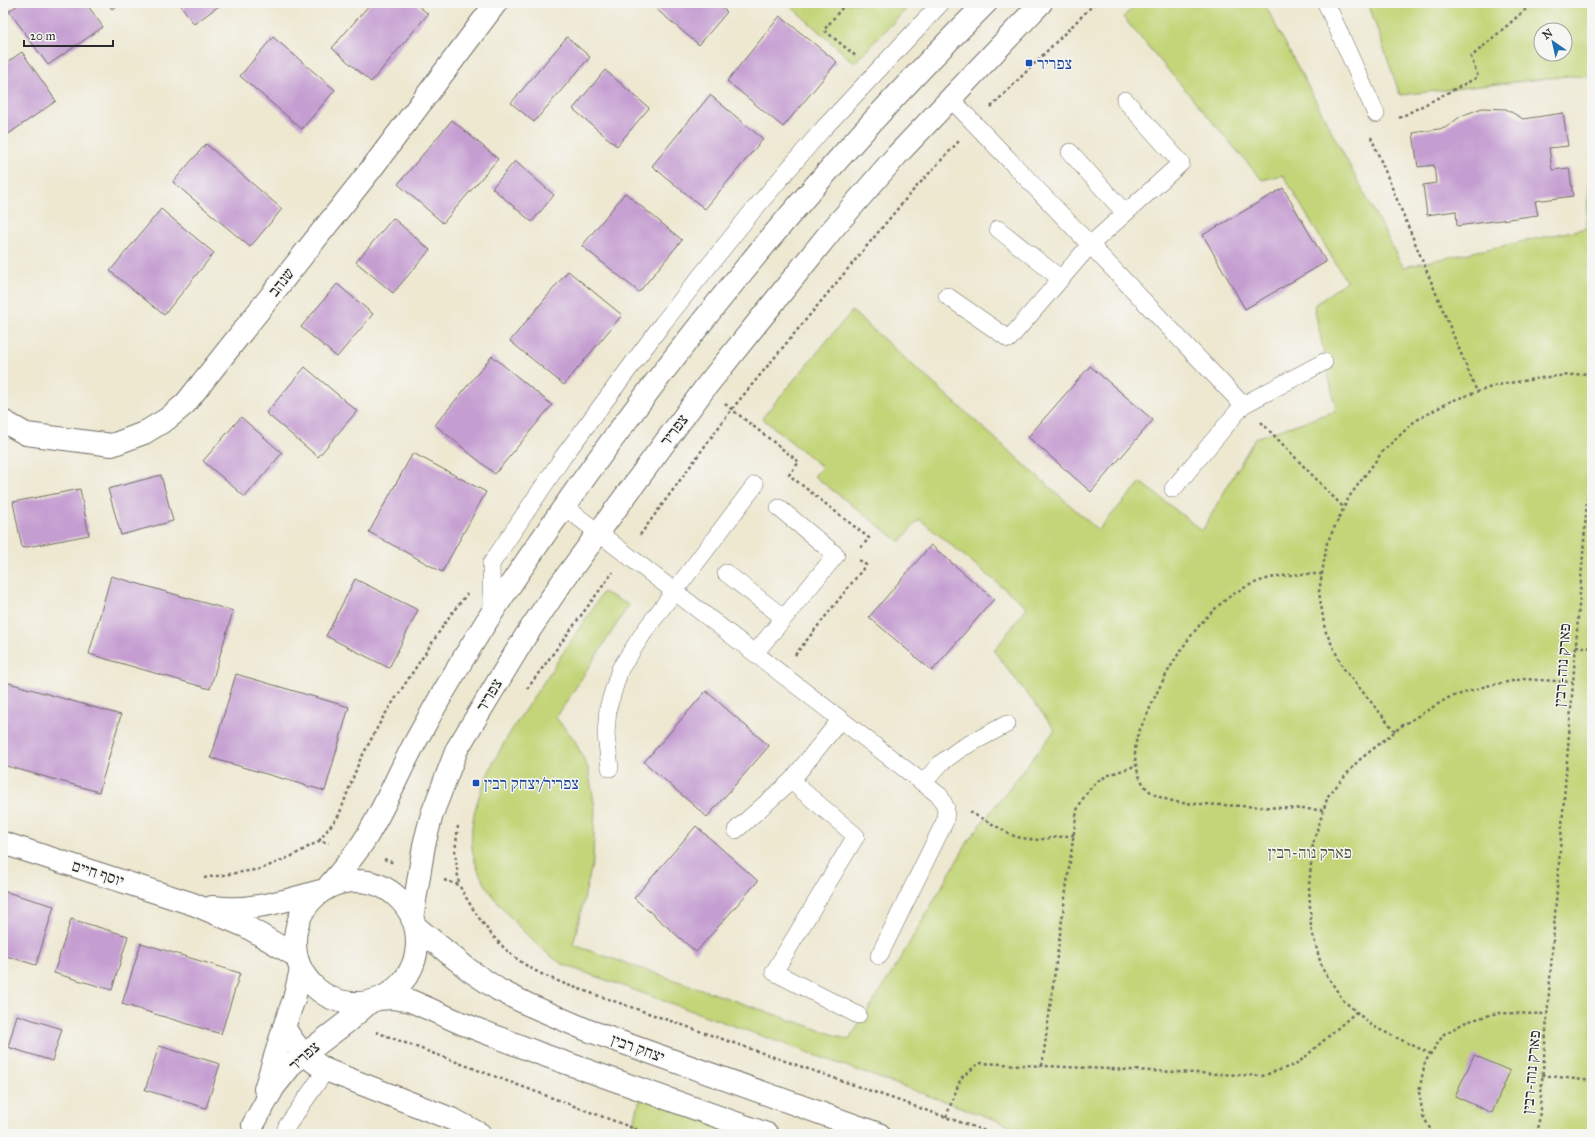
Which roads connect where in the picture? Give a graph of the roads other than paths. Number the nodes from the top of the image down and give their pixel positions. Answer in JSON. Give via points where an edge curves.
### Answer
{"nodes":[{"id":1,"x":496,"y":3,"type":"edge"},
{"id":2,"x":941,"y":3,"type":"edge"},
{"id":3,"x":986,"y":3,"type":"edge"},
{"id":4,"x":1041,"y":3,"type":"edge"},
{"id":5,"x":1326,"y":3,"type":"edge"},
{"id":6,"x":950,"y":98,"type":"junction"},
{"id":7,"x":1125,"y":100,"type":"dead end"},
{"id":8,"x":1376,"y":114,"type":"dead end"},
{"id":9,"x":1070,"y":152,"type":"dead end"},
{"id":10,"x":1125,"y":214,"type":"junction"},
{"id":11,"x":998,"y":229,"type":"dead end"},
{"id":12,"x":1090,"y":244,"type":"junction"},
{"id":13,"x":1061,"y":279,"type":"junction"},
{"id":14,"x":947,"y":296,"type":"dead end"},
{"id":15,"x":1324,"y":362,"type":"dead end"},
{"id":16,"x":1243,"y":405,"type":"junction"},
{"id":17,"x":3,"y":421,"type":"edge"},
{"id":18,"x":755,"y":485,"type":"dead end"},
{"id":19,"x":1173,"y":489,"type":"dead end"},
{"id":20,"x":565,"y":507,"type":"junction"},
{"id":21,"x":779,"y":508,"type":"dead end"},
{"id":22,"x":598,"y":532,"type":"junction"},
{"id":23,"x":726,"y":573,"type":"dead end"},
{"id":24,"x":675,"y":591,"type":"junction"},
{"id":25,"x":492,"y":614,"type":"junction"},
{"id":26,"x":784,"y":618,"type":"junction"},
{"id":27,"x":756,"y":653,"type":"junction"},
{"id":28,"x":841,"y":719,"type":"junction"},
{"id":29,"x":1008,"y":724,"type":"dead end"},
{"id":30,"x":610,"y":768,"type":"dead end"},
{"id":31,"x":791,"y":781,"type":"junction"},
{"id":32,"x":924,"y":782,"type":"junction"},
{"id":33,"x":736,"y":830,"type":"dead end"},
{"id":34,"x":3,"y":843,"type":"edge"},
{"id":35,"x":323,"y":890,"type":"junction"},
{"id":36,"x":194,"y":904,"type":"junction"},
{"id":37,"x":414,"y":923,"type":"junction"},
{"id":38,"x":879,"y":956,"type":"dead end"},
{"id":39,"x":299,"y":962,"type":"junction"},
{"id":40,"x":374,"y":1000,"type":"junction"},
{"id":41,"x":858,"y":1015,"type":"dead end"},
{"id":42,"x":284,"y":1027,"type":"junction"},
{"id":43,"x":303,"y":1054,"type":"junction"},
{"id":44,"x":326,"y":1070,"type":"junction"},
{"id":45,"x":453,"y":1127,"type":"edge"},
{"id":46,"x":252,"y":1130,"type":"edge"},
{"id":47,"x":284,"y":1134,"type":"edge"},
{"id":48,"x":480,"y":1134,"type":"edge"},
{"id":49,"x":767,"y":1134,"type":"edge"},
{"id":50,"x":879,"y":1134,"type":"edge"}],
"edges":[{"from":1,"to":17,"type":"street","name":"שנהב","via":[[372,168],[185,404],[144,433],[112,445],[26,434]]},
{"from":2,"to":25,"type":"lane","via":[[822,130],[756,207],[663,323],[563,457],[491,564]]},
{"from":3,"to":20,"type":"street","via":[[914,77],[740,275],[611,442]]},
{"from":4,"to":6,"type":"street","name":"צפריר"},
{"from":5,"to":8,"type":"lane"},
{"from":6,"to":12,"type":"lane"},
{"from":6,"to":22,"type":"street","name":"צפריר","via":[[831,231],[771,304]]},
{"from":7,"to":10,"type":"lane","via":[[1181,163]]},
{"from":9,"to":10,"type":"lane"},
{"from":10,"to":12,"type":"lane"},
{"from":11,"to":13,"type":"lane"},
{"from":12,"to":13,"type":"lane"},
{"from":12,"to":16,"type":"lane"},
{"from":13,"to":14,"type":"lane","via":[[1009,339]]},
{"from":15,"to":16,"type":"lane"},
{"from":16,"to":19,"type":"lane"},
{"from":18,"to":24,"type":"lane"},
{"from":20,"to":22,"type":"lane"},
{"from":20,"to":25,"type":"street"},
{"from":21,"to":26,"type":"lane","via":[[836,555]]},
{"from":22,"to":24,"type":"lane"},
{"from":22,"to":37,"type":"street","name":"צפריר","via":[[525,637],[457,749],[432,814],[420,872]]},
{"from":23,"to":26,"type":"lane"},
{"from":24,"to":27,"type":"lane"},
{"from":24,"to":30,"type":"lane","via":[[620,669],[608,708],[606,735]]},
{"from":25,"to":35,"type":"street","via":[[455,671],[400,769],[367,837]]},
{"from":26,"to":27,"type":"lane"},
{"from":27,"to":28,"type":"lane"},
{"from":28,"to":31,"type":"lane"},
{"from":28,"to":32,"type":"lane"},
{"from":29,"to":32,"type":"lane","via":[[960,749],[941,763]]},
{"from":31,"to":33,"type":"lane"},
{"from":31,"to":41,"type":"lane","via":[[856,836],[774,972]]},
{"from":32,"to":38,"type":"lane","via":[[940,796],[946,808],[945,821]]},
{"from":34,"to":36,"type":"street","name":"יוסף חיים"},
{"from":35,"to":36,"type":"street","name":"יוסף חיים","via":[[283,902],[255,906],[227,909]]},
{"from":35,"to":37,"type":"street","via":[[347,881],[360,880],[376,884],[392,891],[402,901]]},
{"from":35,"to":39,"type":"street","via":[[311,900],[297,923],[294,936]]},
{"from":36,"to":39,"type":"street","name":"יוסף חיים","via":[[247,927]]},
{"from":37,"to":40,"type":"street","via":[[416,954],[408,974],[394,989]]},
{"from":37,"to":50,"type":"street","name":"יצחק רבין","via":[[469,970],[499,990],[527,1004],[587,1030]]},
{"from":39,"to":40,"type":"street","via":[[304,976],[327,996],[355,1003]]},
{"from":39,"to":42,"type":"street","name":"צפריר","via":[[294,999]]},
{"from":40,"to":43,"type":"street","name":"צפריר"},
{"from":40,"to":49,"type":"street","via":[[392,998],[411,1001],[538,1054]]},
{"from":42,"to":43,"type":"street"},
{"from":42,"to":46,"type":"street","name":"צפריר"},
{"from":43,"to":44,"type":"street"},
{"from":43,"to":46,"type":"street","name":"צפריר","via":[[274,1087]]},
{"from":44,"to":45,"type":"street"},
{"from":44,"to":47,"type":"lane"},
{"from":45,"to":48,"type":"street"}]}
